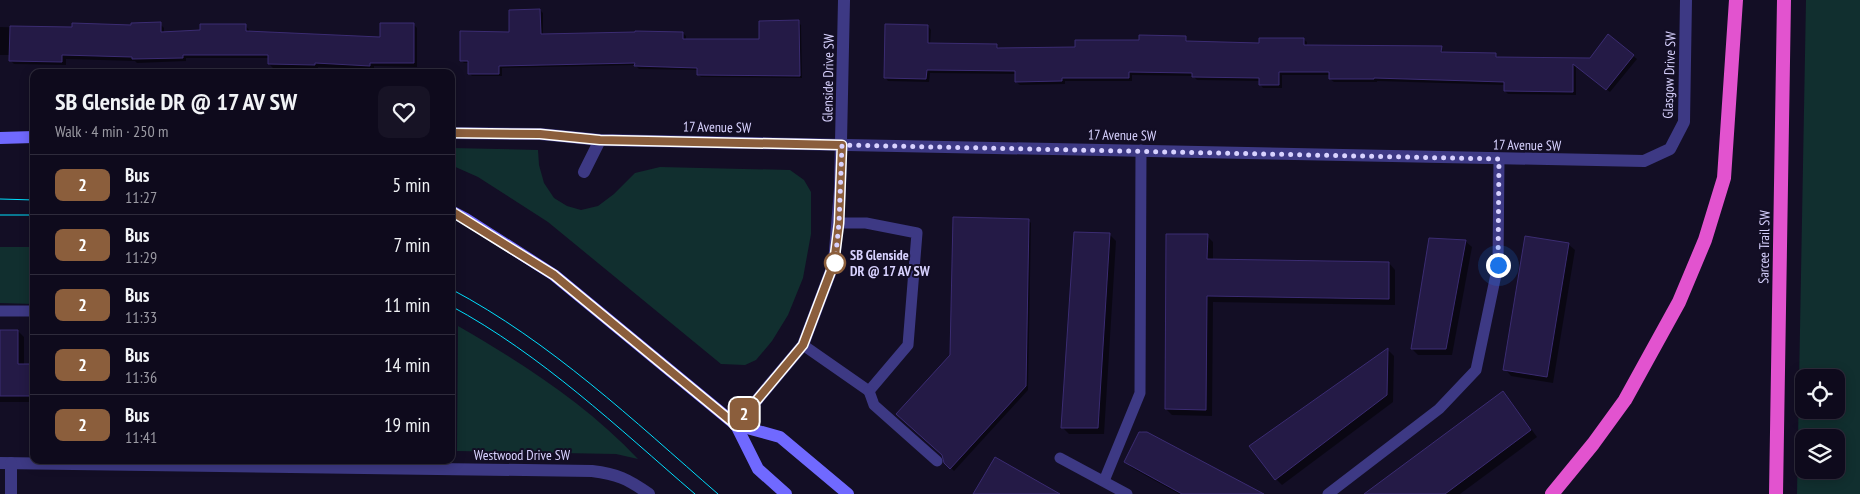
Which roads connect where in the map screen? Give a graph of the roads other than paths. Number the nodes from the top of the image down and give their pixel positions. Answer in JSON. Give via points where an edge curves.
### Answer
{"nodes":[{"id":1,"x":844,"y":0,"type":"edge"},
{"id":2,"x":1686,"y":0,"type":"edge"},
{"id":3,"x":1736,"y":0,"type":"edge"},
{"id":4,"x":1784,"y":0,"type":"edge"},
{"id":5,"x":455,"y":133,"type":"edge"},
{"id":6,"x":30,"y":137,"type":"edge"},
{"id":7,"x":0,"y":138,"type":"edge"},
{"id":8,"x":600,"y":140,"type":"junction"},
{"id":9,"x":842,"y":145,"type":"junction"},
{"id":10,"x":1141,"y":150,"type":"junction"},
{"id":11,"x":1499,"y":159,"type":"junction"},
{"id":12,"x":1644,"y":162,"type":"joint"},
{"id":13,"x":584,"y":172,"type":"dead end"},
{"id":14,"x":455,"y":213,"type":"edge"},
{"id":15,"x":839,"y":223,"type":"junction"},
{"id":16,"x":0,"y":310,"type":"edge"},
{"id":17,"x":30,"y":311,"type":"edge"},
{"id":18,"x":803,"y":345,"type":"junction"},
{"id":19,"x":869,"y":391,"type":"junction"},
{"id":20,"x":736,"y":425,"type":"junction"},
{"id":21,"x":1060,"y":458,"type":"dead end"},
{"id":22,"x":936,"y":461,"type":"dead end"},
{"id":23,"x":6,"y":463,"type":"edge"},
{"id":24,"x":30,"y":463,"type":"edge"},
{"id":25,"x":226,"y":464,"type":"edge"},
{"id":26,"x":445,"y":465,"type":"edge"},
{"id":27,"x":1104,"y":481,"type":"junction"},
{"id":28,"x":11,"y":494,"type":"edge"},
{"id":29,"x":649,"y":494,"type":"edge"},
{"id":30,"x":786,"y":494,"type":"edge"},
{"id":31,"x":848,"y":494,"type":"edge"},
{"id":32,"x":1127,"y":494,"type":"edge"},
{"id":33,"x":1328,"y":494,"type":"edge"},
{"id":34,"x":1552,"y":494,"type":"edge"},
{"id":35,"x":1776,"y":494,"type":"edge"}],
"edges":[{"from":1,"to":9,"type":"street","name":"Glenside Drive SW"},
{"from":2,"to":12,"type":"street","name":"Glasgow Drive SW","via":[[1684,122],[1670,149]]},
{"from":3,"to":34,"type":"highway","via":[[1724,178],[1705,240],[1680,302],[1625,400]]},
{"from":4,"to":35,"type":"highway","name":"Sarcee Trail SW"},
{"from":5,"to":8,"type":"street","name":"17 Avenue SW","via":[[540,134]]},
{"from":6,"to":7,"type":"main road"},
{"from":8,"to":9,"type":"street","name":"17 Avenue SW"},
{"from":8,"to":13,"type":"street"},
{"from":9,"to":10,"type":"street","name":"17 Avenue SW"},
{"from":9,"to":15,"type":"street","name":"Glenside Drive SW"},
{"from":10,"to":11,"type":"street","name":"17 Avenue SW"},
{"from":10,"to":27,"type":"lane","via":[[1140,393]]},
{"from":11,"to":12,"type":"street","name":"17 Avenue SW"},
{"from":11,"to":33,"type":"lane","via":[[1498,265],[1476,370],[1439,410]]},
{"from":14,"to":20,"type":"main road","via":[[554,275]]},
{"from":15,"to":18,"type":"street","name":"Glenside Drive SW","via":[[834,263]]},
{"from":15,"to":19,"type":"lane","via":[[866,223],[917,233],[908,345]]},
{"from":16,"to":17,"type":"lane"},
{"from":18,"to":19,"type":"lane"},
{"from":18,"to":20,"type":"street","name":"Glenside Drive SW"},
{"from":19,"to":22,"type":"lane","via":[[874,405]]},
{"from":20,"to":30,"type":"main road","via":[[758,469]]},
{"from":20,"to":31,"type":"main road","via":[[780,437]]},
{"from":21,"to":27,"type":"lane"},
{"from":23,"to":24,"type":"street","name":"Westwood Drive SW"},
{"from":23,"to":28,"type":"street"},
{"from":25,"to":26,"type":"street","name":"Westwood Drive SW"},
{"from":26,"to":29,"type":"street","name":"Westwood Drive SW","via":[[612,473]]},
{"from":27,"to":32,"type":"lane"}]}
